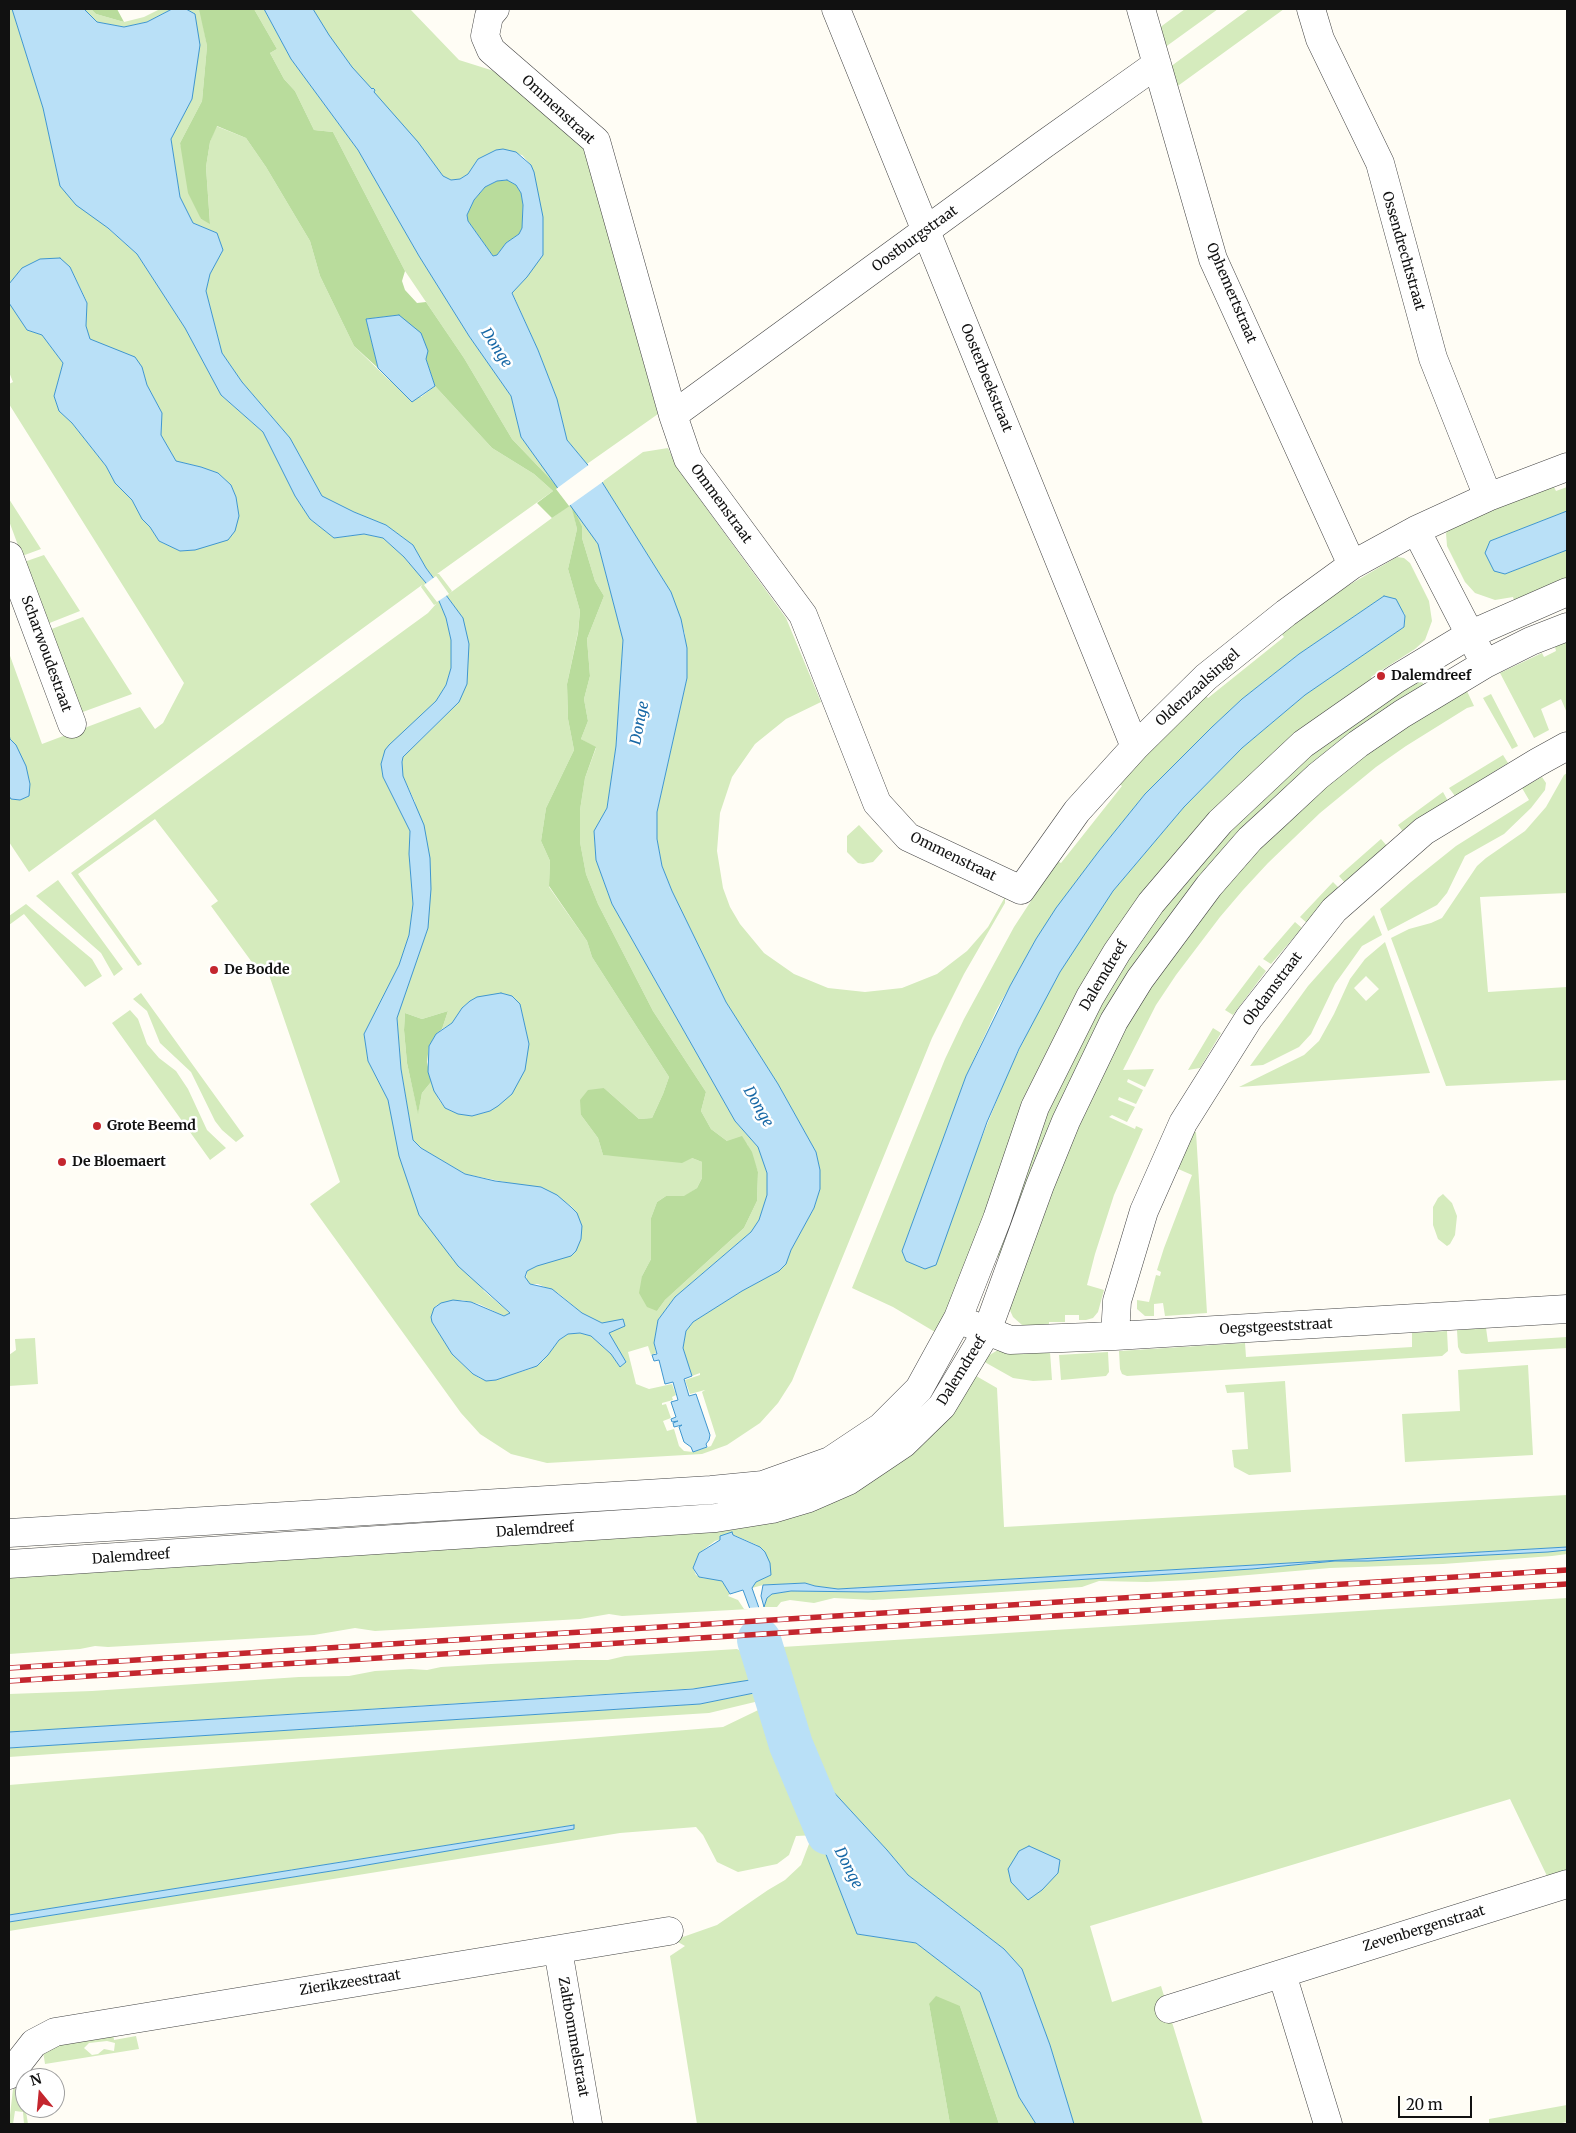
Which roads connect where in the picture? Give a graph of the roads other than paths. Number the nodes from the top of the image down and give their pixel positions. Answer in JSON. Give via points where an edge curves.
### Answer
{"nodes":[{"id":1,"x":495,"y":9,"type":"edge"},
{"id":2,"x":836,"y":9,"type":"edge"},
{"id":3,"x":1141,"y":9,"type":"edge"},
{"id":4,"x":1312,"y":9,"type":"edge"},
{"id":5,"x":1157,"y":64,"type":"junction"},
{"id":6,"x":926,"y":231,"type":"junction"},
{"id":7,"x":673,"y":416,"type":"junction"},
{"id":8,"x":1567,"y":467,"type":"edge"},
{"id":9,"x":1488,"y":496,"type":"junction"},
{"id":10,"x":1416,"y":530,"type":"junction"},
{"id":11,"x":9,"y":556,"type":"edge"},
{"id":12,"x":1352,"y":565,"type":"junction"},
{"id":13,"x":1567,"y":592,"type":"edge"},
{"id":14,"x":1567,"y":627,"type":"edge"},
{"id":15,"x":1470,"y":635,"type":"junction"},
{"id":16,"x":1485,"y":664,"type":"junction"},
{"id":17,"x":72,"y":724,"type":"dead end"},
{"id":18,"x":1567,"y":746,"type":"edge"},
{"id":19,"x":1135,"y":747,"type":"junction"},
{"id":20,"x":1021,"y":890,"type":"joint"},
{"id":21,"x":1567,"y":1309,"type":"edge"},
{"id":22,"x":958,"y":1318,"type":"junction"},
{"id":23,"x":987,"y":1330,"type":"junction"},
{"id":24,"x":1114,"y":1336,"type":"junction"},
{"id":25,"x":9,"y":1533,"type":"edge"},
{"id":26,"x":9,"y":1564,"type":"edge"},
{"id":27,"x":1567,"y":1884,"type":"edge"},
{"id":28,"x":669,"y":1931,"type":"dead end"},
{"id":29,"x":558,"y":1950,"type":"junction"},
{"id":30,"x":1282,"y":1974,"type":"junction"},
{"id":31,"x":1169,"y":2009,"type":"dead end"},
{"id":32,"x":22,"y":2042,"type":"edge"},
{"id":33,"x":9,"y":2075,"type":"edge"},
{"id":34,"x":588,"y":2124,"type":"edge"},
{"id":35,"x":1328,"y":2124,"type":"edge"}],
"edges":[{"from":1,"to":7,"type":"street","name":"Ommenstraat","via":[[489,16],[485,36],[491,50],[596,141]]},
{"from":2,"to":6,"type":"street","name":"Oosterbeekstraat"},
{"from":3,"to":5,"type":"street","name":"Ophemertstraat"},
{"from":4,"to":9,"type":"street","name":"Ossendrechtstraat","via":[[1320,39],[1380,163],[1433,358]]},
{"from":5,"to":6,"type":"street","name":"Oostburgstraat"},
{"from":5,"to":12,"type":"street","name":"Ophemertstraat","via":[[1214,259]]},
{"from":6,"to":7,"type":"street","name":"Oostburgstraat"},
{"from":6,"to":19,"type":"street","name":"Oosterbeekstraat"},
{"from":7,"to":20,"type":"street","name":"Ommenstraat","via":[[688,459],[803,615],[877,803],[908,837]]},
{"from":8,"to":9,"type":"street","name":"Oldenzaalsingel"},
{"from":9,"to":10,"type":"street","name":"Oldenzaalsingel"},
{"from":10,"to":12,"type":"street","name":"Oldenzaalsingel"},
{"from":10,"to":15,"type":"street"},
{"from":11,"to":17,"type":"street","name":"Scharwoudestraat"},
{"from":12,"to":19,"type":"street","name":"Oldenzaalsingel","via":[[1206,677]]},
{"from":13,"to":15,"type":"street","name":"Dalemdreef"},
{"from":14,"to":16,"type":"street","name":"Dalemdreef"},
{"from":15,"to":16,"type":"street"},
{"from":15,"to":22,"type":"street","name":"Dalemdreef","via":[[1396,679],[1303,744],[1220,822],[1151,903],[1090,997],[1036,1107]]},
{"from":16,"to":23,"type":"street","name":"Dalemdreef","via":[[1395,719],[1318,776],[1250,839],[1179,924],[1114,1021],[1066,1121]]},
{"from":18,"to":24,"type":"street","name":"Obdamstraat","via":[[1424,831],[1334,910],[1249,1018],[1183,1123],[1144,1211],[1117,1301]]},
{"from":19,"to":20,"type":"street","name":"Oldenzaalsingel","via":[[1077,811]]},
{"from":21,"to":24,"type":"street","name":"Oegstgeeststraat"},
{"from":22,"to":23,"type":"street","name":"Dalemdreef"},
{"from":22,"to":25,"type":"street","name":"Dalemdreef","via":[[919,1389],[881,1426],[830,1461],[763,1485]]},
{"from":23,"to":24,"type":"street","name":"Oegstgeeststraat","via":[[1010,1340]]},
{"from":23,"to":26,"type":"street","name":"Dalemdreef","via":[[942,1406],[903,1444],[848,1481],[772,1509],[716,1518]]},
{"from":27,"to":30,"type":"street","name":"Zevenbergenstraat"},
{"from":28,"to":29,"type":"street","name":"Zierikzeestraat"},
{"from":29,"to":32,"type":"street","name":"Zierikzeestraat","via":[[64,2030]]},
{"from":29,"to":34,"type":"street","name":"Zaltbommelstraat"},
{"from":30,"to":31,"type":"street","name":"Zevenbergenstraat"},
{"from":30,"to":35,"type":"street"},
{"from":32,"to":33,"type":"street","name":"Zierikzeestraat"}]}
